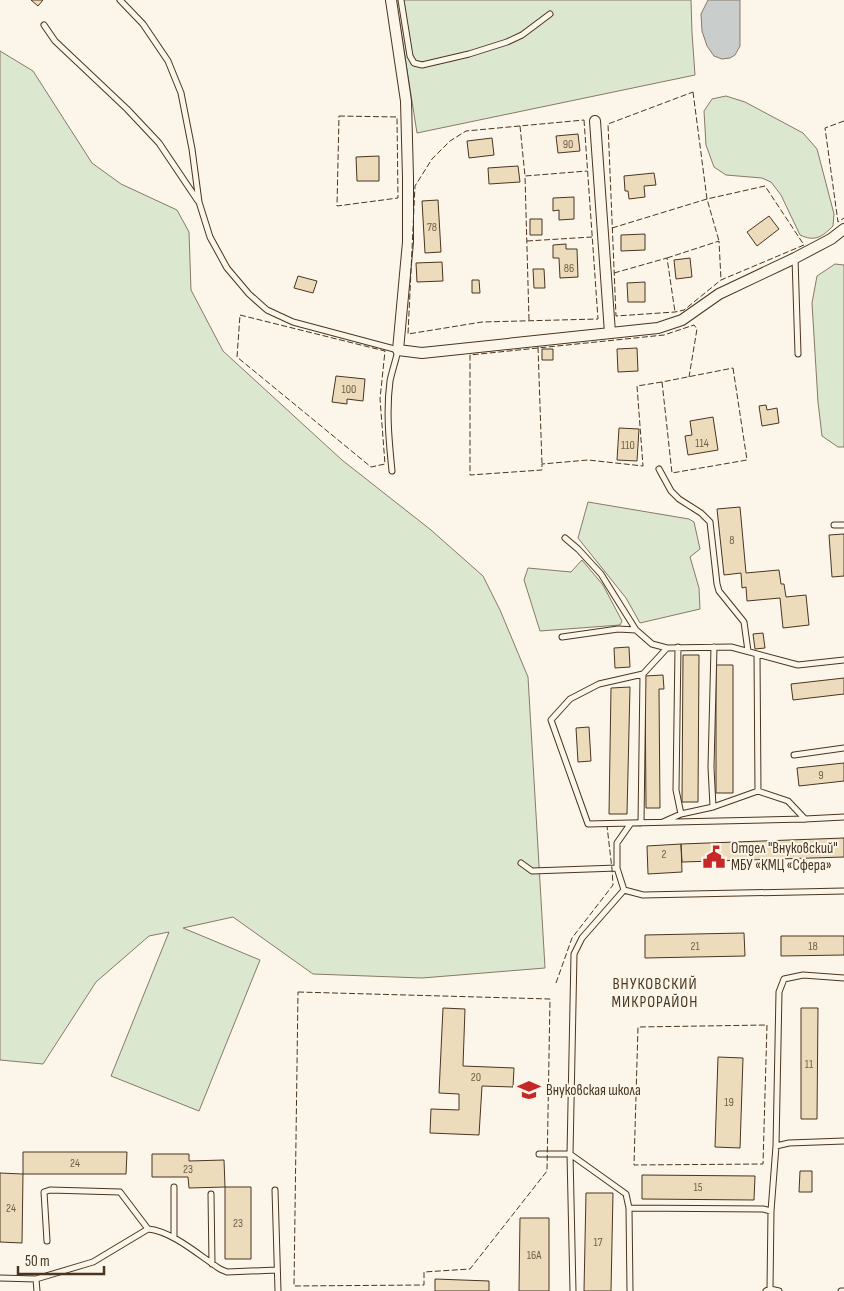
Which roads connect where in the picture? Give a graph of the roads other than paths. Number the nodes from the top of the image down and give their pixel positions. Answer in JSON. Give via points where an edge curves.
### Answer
{"nodes":[{"id":1,"x":120,"y":0,"type":"edge"},
{"id":2,"x":391,"y":0,"type":"edge"},
{"id":3,"x":401,"y":0,"type":"edge"},
{"id":4,"x":550,"y":14,"type":"dead end"},
{"id":5,"x":44,"y":25,"type":"dead end"},
{"id":6,"x":595,"y":121,"type":"dead end"},
{"id":7,"x":199,"y":202,"type":"junction"},
{"id":8,"x":844,"y":229,"type":"edge"},
{"id":9,"x":795,"y":258,"type":"junction"},
{"id":10,"x":610,"y":332,"type":"junction"},
{"id":11,"x":398,"y":350,"type":"junction"},
{"id":12,"x":798,"y":354,"type":"dead end"},
{"id":13,"x":659,"y":469,"type":"dead end"},
{"id":14,"x":392,"y":471,"type":"dead end"},
{"id":15,"x":834,"y":525,"type":"dead end"},
{"id":16,"x":844,"y":525,"type":"edge"},
{"id":17,"x":565,"y":538,"type":"dead end"},
{"id":18,"x":636,"y":630,"type":"junction"},
{"id":19,"x":562,"y":637,"type":"dead end"},
{"id":20,"x":678,"y":647,"type":"junction"},
{"id":21,"x":714,"y":647,"type":"junction"},
{"id":22,"x":667,"y":648,"type":"junction"},
{"id":23,"x":748,"y":651,"type":"junction"},
{"id":24,"x":757,"y":654,"type":"junction"},
{"id":25,"x":844,"y":660,"type":"edge"},
{"id":26,"x":643,"y":674,"type":"junction"},
{"id":27,"x":844,"y":748,"type":"edge"},
{"id":28,"x":794,"y":755,"type":"dead end"},
{"id":29,"x":758,"y":791,"type":"junction"},
{"id":30,"x":713,"y":807,"type":"junction"},
{"id":31,"x":681,"y":814,"type":"junction"},
{"id":32,"x":844,"y":817,"type":"edge"},
{"id":33,"x":805,"y":819,"type":"junction"},
{"id":34,"x":631,"y":823,"type":"junction"},
{"id":35,"x":641,"y":823,"type":"junction"},
{"id":36,"x":659,"y":823,"type":"junction"},
{"id":37,"x":522,"y":863,"type":"dead end"},
{"id":38,"x":617,"y":868,"type":"junction"},
{"id":39,"x":624,"y":890,"type":"junction"},
{"id":40,"x":844,"y":890,"type":"edge"},
{"id":41,"x":844,"y":978,"type":"edge"},
{"id":42,"x":844,"y":1141,"type":"edge"},
{"id":43,"x":776,"y":1146,"type":"junction"},
{"id":44,"x":539,"y":1154,"type":"dead end"},
{"id":45,"x":570,"y":1154,"type":"junction"},
{"id":46,"x":174,"y":1187,"type":"dead end"},
{"id":47,"x":275,"y":1190,"type":"dead end"},
{"id":48,"x":211,"y":1194,"type":"dead end"},
{"id":49,"x":629,"y":1208,"type":"junction"},
{"id":50,"x":771,"y":1211,"type":"junction"},
{"id":51,"x":148,"y":1229,"type":"junction"},
{"id":52,"x":174,"y":1238,"type":"junction"},
{"id":53,"x":47,"y":1241,"type":"dead end"},
{"id":54,"x":212,"y":1264,"type":"junction"},
{"id":55,"x":277,"y":1270,"type":"junction"},
{"id":56,"x":0,"y":1278,"type":"edge"},
{"id":57,"x":36,"y":1279,"type":"junction"},
{"id":58,"x":768,"y":1290,"type":"edge"},
{"id":59,"x":37,"y":1291,"type":"edge"},
{"id":60,"x":278,"y":1291,"type":"edge"},
{"id":61,"x":573,"y":1291,"type":"edge"},
{"id":62,"x":630,"y":1291,"type":"edge"},
{"id":63,"x":779,"y":1291,"type":"edge"}],
"edges":[{"from":1,"to":7,"type":"lane","via":[[143,24],[168,61],[181,93]]},
{"from":2,"to":11,"type":"street","via":[[406,101],[408,178],[408,242]]},
{"from":3,"to":4,"type":"lane","via":[[410,56],[414,63],[422,65],[507,42]]},
{"from":5,"to":7,"type":"lane","via":[[55,41],[159,144]]},
{"from":6,"to":10,"type":"street"},
{"from":7,"to":11,"type":"lane","via":[[210,237],[227,268],[267,310],[293,322]]},
{"from":8,"to":9,"type":"street"},
{"from":9,"to":10,"type":"street","via":[[719,294],[682,320],[658,328]]},
{"from":9,"to":12,"type":"lane"},
{"from":10,"to":11,"type":"street","via":[[422,353]]},
{"from":11,"to":14,"type":"lane","via":[[388,399]]},
{"from":13,"to":23,"type":"lane","via":[[671,491],[710,522],[716,584],[744,622]]},
{"from":15,"to":16,"type":"lane"},
{"from":17,"to":18,"type":"lane","via":[[601,574]]},
{"from":18,"to":19,"type":"lane","via":[[618,629]]},
{"from":18,"to":22,"type":"lane","via":[[652,644]]},
{"from":20,"to":21,"type":"lane"},
{"from":20,"to":22,"type":"lane"},
{"from":20,"to":31,"type":"lane","via":[[676,790]]},
{"from":21,"to":23,"type":"lane"},
{"from":21,"to":30,"type":"lane"},
{"from":22,"to":26,"type":"lane"},
{"from":23,"to":24,"type":"lane"},
{"from":24,"to":25,"type":"lane","via":[[798,665]]},
{"from":24,"to":29,"type":"lane"},
{"from":26,"to":34,"type":"lane","via":[[598,684],[570,700],[550,720],[588,824]]},
{"from":26,"to":35,"type":"lane"},
{"from":27,"to":28,"type":"lane"},
{"from":29,"to":30,"type":"lane"},
{"from":29,"to":33,"type":"lane","via":[[788,801]]},
{"from":30,"to":31,"type":"lane"},
{"from":31,"to":36,"type":"lane"},
{"from":32,"to":33,"type":"lane"},
{"from":33,"to":36,"type":"lane"},
{"from":34,"to":35,"type":"lane"},
{"from":34,"to":38,"type":"lane","via":[[617,843]]},
{"from":35,"to":36,"type":"lane"},
{"from":37,"to":38,"type":"lane","via":[[532,872]]},
{"from":38,"to":39,"type":"lane"},
{"from":39,"to":40,"type":"lane","via":[[643,895]]},
{"from":39,"to":45,"type":"lane","via":[[582,938],[574,954]]},
{"from":41,"to":43,"type":"lane","via":[[803,975],[784,979],[779,992]]},
{"from":42,"to":43,"type":"lane"},
{"from":43,"to":50,"type":"lane"},
{"from":44,"to":45,"type":"lane"},
{"from":45,"to":49,"type":"lane","via":[[626,1194]]},
{"from":45,"to":61,"type":"lane"},
{"from":46,"to":52,"type":"lane"},
{"from":47,"to":55,"type":"lane"},
{"from":48,"to":54,"type":"lane"},
{"from":49,"to":50,"type":"lane","via":[[762,1208]]},
{"from":49,"to":62,"type":"lane"},
{"from":50,"to":58,"type":"lane"},
{"from":51,"to":52,"type":"lane"},
{"from":51,"to":53,"type":"lane","via":[[120,1192],[50,1190],[44,1192]]},
{"from":51,"to":57,"type":"lane","via":[[93,1262]]},
{"from":52,"to":54,"type":"lane"},
{"from":54,"to":55,"type":"lane","via":[[227,1272]]},
{"from":55,"to":60,"type":"lane"},
{"from":56,"to":57,"type":"lane"},
{"from":57,"to":59,"type":"lane"},
{"from":58,"to":63,"type":"lane"}]}
